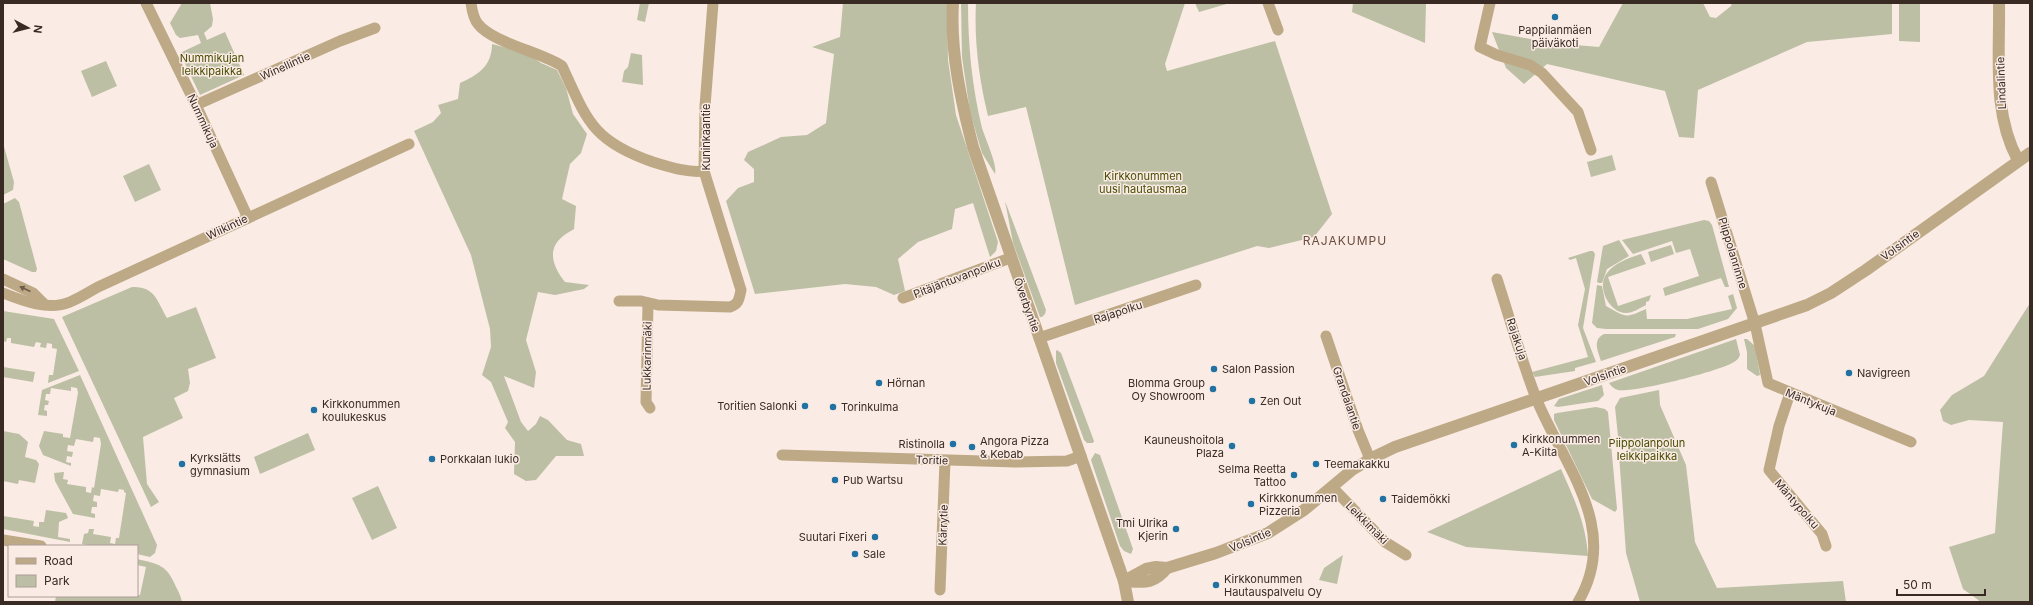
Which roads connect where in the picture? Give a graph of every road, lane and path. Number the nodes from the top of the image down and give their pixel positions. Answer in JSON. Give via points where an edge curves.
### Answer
{"nodes":[{"id":1,"x":146,"y":3,"type":"edge"},
{"id":2,"x":471,"y":3,"type":"edge"},
{"id":3,"x":713,"y":3,"type":"edge"},
{"id":4,"x":953,"y":3,"type":"edge"},
{"id":5,"x":1268,"y":3,"type":"edge"},
{"id":6,"x":1490,"y":3,"type":"edge"},
{"id":7,"x":1999,"y":3,"type":"edge"},
{"id":8,"x":375,"y":28,"type":"dead end"},
{"id":9,"x":1278,"y":30,"type":"dead end"},
{"id":10,"x":196,"y":105,"type":"junction"},
{"id":11,"x":409,"y":144,"type":"dead end"},
{"id":12,"x":1591,"y":150,"type":"dead end"},
{"id":13,"x":2030,"y":153,"type":"edge"},
{"id":14,"x":2018,"y":160,"type":"junction"},
{"id":15,"x":704,"y":171,"type":"junction"},
{"id":16,"x":1711,"y":182,"type":"dead end"},
{"id":17,"x":248,"y":218,"type":"junction"},
{"id":18,"x":1010,"y":258,"type":"junction"},
{"id":19,"x":3,"y":279,"type":"edge"},
{"id":20,"x":1497,"y":279,"type":"dead end"},
{"id":21,"x":1196,"y":285,"type":"dead end"},
{"id":22,"x":3,"y":293,"type":"edge"},
{"id":23,"x":904,"y":298,"type":"dead end"},
{"id":24,"x":619,"y":300,"type":"dead end"},
{"id":25,"x":648,"y":303,"type":"junction"},
{"id":26,"x":44,"y":304,"type":"junction"},
{"id":27,"x":1755,"y":324,"type":"junction"},
{"id":28,"x":1326,"y":336,"type":"dead end"},
{"id":29,"x":1039,"y":338,"type":"junction"},
{"id":30,"x":1790,"y":394,"type":"junction"},
{"id":31,"x":1536,"y":398,"type":"junction"},
{"id":32,"x":650,"y":408,"type":"dead end"},
{"id":33,"x":1911,"y":442,"type":"dead end"},
{"id":34,"x":782,"y":455,"type":"dead end"},
{"id":35,"x":1081,"y":456,"type":"junction"},
{"id":36,"x":1370,"y":459,"type":"junction"},
{"id":37,"x":945,"y":461,"type":"junction"},
{"id":38,"x":1332,"y":487,"type":"junction"},
{"id":39,"x":3,"y":540,"type":"edge"},
{"id":40,"x":35,"y":545,"type":"edge"},
{"id":41,"x":1826,"y":546,"type":"dead end"},
{"id":42,"x":1406,"y":555,"type":"dead end"},
{"id":43,"x":1124,"y":581,"type":"junction"},
{"id":44,"x":940,"y":590,"type":"dead end"},
{"id":45,"x":1128,"y":602,"type":"edge"},
{"id":46,"x":1578,"y":602,"type":"edge"}],
"edges":[{"from":1,"to":10,"type":"street","name":"Nummikuja"},
{"from":2,"to":15,"type":"street","via":[[473,14],[482,28],[562,66],[574,96],[590,122],[609,142],[628,153],[671,168]]},
{"from":3,"to":15,"type":"street","name":"Kuninkaantie","via":[[705,106]]},
{"from":4,"to":18,"type":"street","name":"Överbyntie","via":[[953,42],[964,115]]},
{"from":5,"to":9,"type":"street"},
{"from":6,"to":12,"type":"street","via":[[1480,48],[1496,56],[1530,65],[1542,73],[1578,112]]},
{"from":7,"to":14,"type":"street","name":"Lindalintie","via":[[2001,113],[2010,146]]},
{"from":8,"to":10,"type":"street","name":"Winellintie"},
{"from":10,"to":17,"type":"street","name":"Nummikuja"},
{"from":11,"to":17,"type":"street","name":"Wiikintie"},
{"from":13,"to":14,"type":"street","name":"Volsintie"},
{"from":14,"to":27,"type":"street","name":"Volsintie","via":[[1831,293],[1807,305]]},
{"from":15,"to":25,"type":"street","name":"Kuninkaantie","via":[[741,290],[739,300],[730,307]]},
{"from":16,"to":27,"type":"street","name":"Piippolanrinne"},
{"from":17,"to":26,"type":"street","name":"Wiikintie","via":[[98,287],[69,303]]},
{"from":18,"to":23,"type":"street","name":"Pitäjäntuvanpolku"},
{"from":18,"to":29,"type":"street","name":"Överbyntie"},
{"from":26,"to":19,"type":"street","one_way":true,"via":[[33,293]]},
{"from":20,"to":31,"type":"street","name":"Rajakuja"},
{"from":21,"to":29,"type":"street","name":"Rajapolku"},
{"from":22,"to":26,"type":"street","name":"Wiikintie","via":[[26,302]]},
{"from":24,"to":25,"type":"street"},
{"from":25,"to":32,"type":"street","name":"Lukkarinmäki","via":[[646,402]]},
{"from":27,"to":30,"type":"street","name":"Mäntykuja","via":[[1768,383]]},
{"from":27,"to":31,"type":"street","name":"Volsintie"},
{"from":28,"to":36,"type":"street","name":"Grandalantie"},
{"from":29,"to":35,"type":"street","name":"Överbyntie"},
{"from":30,"to":33,"type":"street","name":"Mäntykuja"},
{"from":30,"to":41,"type":"street","name":"Mäntypolku","via":[[1779,426],[1769,470],[1822,534]]},
{"from":31,"to":36,"type":"street","name":"Volsintie","via":[[1395,447]]},
{"from":31,"to":46,"type":"street","name":"Rajakuja","via":[[1587,501],[1592,520],[1594,558],[1590,575]]},
{"from":34,"to":37,"type":"street","name":"Toritie"},
{"from":35,"to":37,"type":"street","name":"Toritie","via":[[1067,461]]},
{"from":35,"to":43,"type":"street","name":"Överbyntie"},
{"from":36,"to":38,"type":"street","name":"Volsintie"},
{"from":37,"to":44,"type":"street","name":"Kärrytie"},
{"from":38,"to":42,"type":"street","name":"Leikkimäki","via":[[1385,542]]},
{"from":38,"to":43,"type":"street","name":"Volsintie","via":[[1304,510],[1268,533],[1167,568],[1159,578],[1150,582]]},
{"from":39,"to":40,"type":"street"},
{"from":43,"to":45,"type":"street","name":"Överbyntie"}]}
